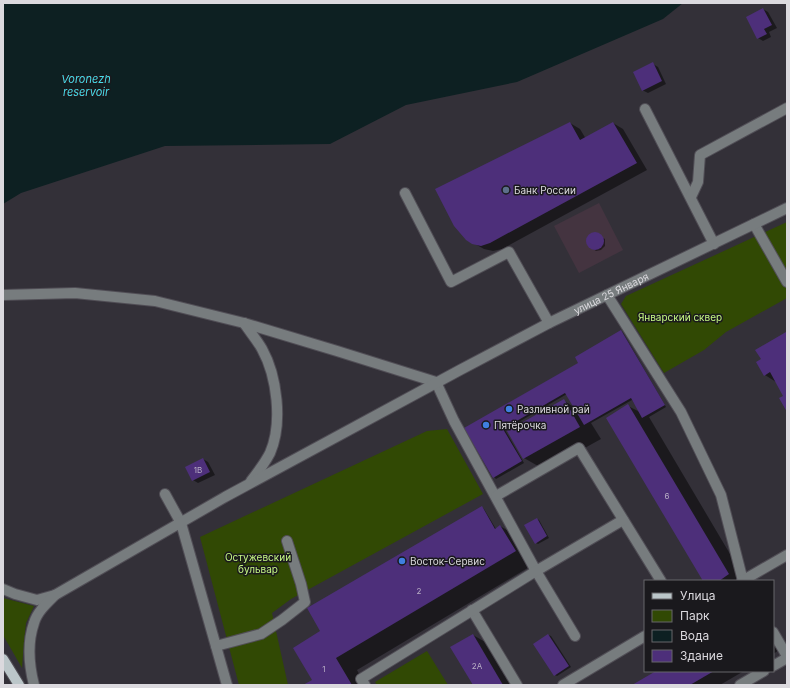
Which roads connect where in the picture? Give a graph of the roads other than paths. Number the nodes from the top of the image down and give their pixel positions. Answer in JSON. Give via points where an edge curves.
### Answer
{"nodes":[{"id":1,"x":787,"y":108,"type":"edge"},
{"id":2,"x":645,"y":109,"type":"dead end"},
{"id":3,"x":405,"y":193,"type":"dead end"},
{"id":4,"x":691,"y":197,"type":"junction"},
{"id":5,"x":787,"y":208,"type":"edge"},
{"id":6,"x":754,"y":224,"type":"junction"},
{"id":7,"x":714,"y":244,"type":"junction"},
{"id":8,"x":787,"y":282,"type":"edge"},
{"id":9,"x":3,"y":295,"type":"edge"},
{"id":10,"x":607,"y":295,"type":"junction"},
{"id":11,"x":244,"y":323,"type":"junction"},
{"id":12,"x":549,"y":323,"type":"junction"},
{"id":13,"x":436,"y":382,"type":"junction"},
{"id":14,"x":248,"y":484,"type":"junction"},
{"id":15,"x":165,"y":494,"type":"dead end"},
{"id":16,"x":496,"y":496,"type":"junction"},
{"id":17,"x":624,"y":520,"type":"junction"},
{"id":18,"x":181,"y":523,"type":"junction"},
{"id":19,"x":288,"y":541,"type":"dead end"},
{"id":20,"x":787,"y":555,"type":"edge"},
{"id":21,"x":536,"y":571,"type":"junction"},
{"id":22,"x":660,"y":580,"type":"edge"},
{"id":23,"x":742,"y":580,"type":"edge"},
{"id":24,"x":744,"y":580,"type":"edge"},
{"id":25,"x":3,"y":588,"type":"edge"},
{"id":26,"x":55,"y":595,"type":"junction"},
{"id":27,"x":472,"y":610,"type":"junction"},
{"id":28,"x":774,"y":634,"type":"edge"},
{"id":29,"x":575,"y":636,"type":"dead end"},
{"id":30,"x":644,"y":637,"type":"edge"},
{"id":31,"x":216,"y":646,"type":"junction"},
{"id":32,"x":787,"y":657,"type":"edge"},
{"id":33,"x":3,"y":659,"type":"edge"},
{"id":34,"x":774,"y":665,"type":"edge"},
{"id":35,"x":762,"y":672,"type":"edge"},
{"id":36,"x":19,"y":685,"type":"edge"},
{"id":37,"x":34,"y":685,"type":"edge"},
{"id":38,"x":227,"y":685,"type":"edge"},
{"id":39,"x":365,"y":685,"type":"edge"},
{"id":40,"x":517,"y":685,"type":"edge"},
{"id":41,"x":563,"y":685,"type":"edge"},
{"id":42,"x":740,"y":685,"type":"edge"}],
"edges":[{"from":1,"to":4,"type":"street","via":[[700,155],[698,182]]},
{"from":2,"to":4,"type":"street"},
{"from":3,"to":12,"type":"street","via":[[451,282],[509,252]]},
{"from":4,"to":7,"type":"street"},
{"from":5,"to":6,"type":"street","name":"улица 25 Января"},
{"from":6,"to":7,"type":"street","name":"улица 25 Января"},
{"from":6,"to":8,"type":"street"},
{"from":7,"to":10,"type":"street","name":"улица 25 Января"},
{"from":9,"to":11,"type":"street","via":[[75,293],[155,301]]},
{"from":10,"to":12,"type":"street","name":"улица 25 Января"},
{"from":10,"to":23,"type":"street","via":[[681,412],[721,495]]},
{"from":11,"to":13,"type":"street"},
{"from":11,"to":14,"type":"street","via":[[262,348],[270,367],[276,387],[278,409],[270,452]]},
{"from":12,"to":13,"type":"street","name":"улица 25 Января"},
{"from":13,"to":14,"type":"street","name":"улица 25 Января"},
{"from":13,"to":16,"type":"street"},
{"from":14,"to":18,"type":"street","name":"улица 25 Января"},
{"from":15,"to":18,"type":"street"},
{"from":16,"to":17,"type":"street","via":[[579,448]]},
{"from":16,"to":21,"type":"street"},
{"from":17,"to":21,"type":"street"},
{"from":17,"to":22,"type":"street"},
{"from":18,"to":26,"type":"street","name":"улица 25 Января"},
{"from":18,"to":31,"type":"street"},
{"from":19,"to":31,"type":"street","via":[[305,602],[261,634]]},
{"from":20,"to":24,"type":"street"},
{"from":21,"to":27,"type":"street"},
{"from":21,"to":29,"type":"street"},
{"from":25,"to":26,"type":"street","via":[[37,600]]},
{"from":26,"to":37,"type":"street","via":[[42,608],[34,622],[30,644],[30,668]]},
{"from":27,"to":39,"type":"street","via":[[361,679]]},
{"from":27,"to":40,"type":"street"},
{"from":28,"to":32,"type":"street"},
{"from":30,"to":41,"type":"street"},
{"from":31,"to":38,"type":"street"},
{"from":32,"to":34,"type":"street"},
{"from":33,"to":36,"type":"main road"},
{"from":35,"to":42,"type":"street"}]}
